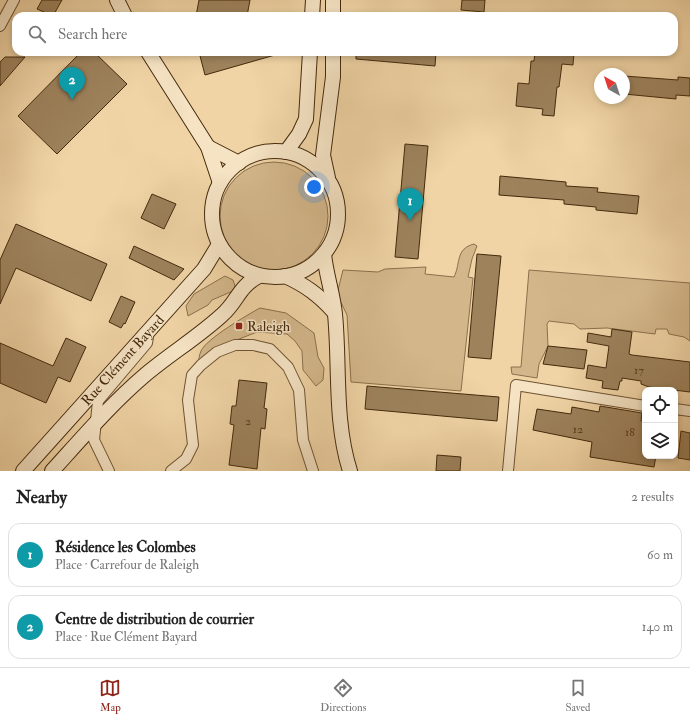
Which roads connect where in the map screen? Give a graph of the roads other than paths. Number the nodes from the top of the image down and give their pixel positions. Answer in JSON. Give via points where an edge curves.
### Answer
{"nodes":[{"id":1,"x":14,"y":0,"type":"edge"},
{"id":2,"x":117,"y":0,"type":"edge"},
{"id":3,"x":313,"y":0,"type":"edge"},
{"id":4,"x":333,"y":0,"type":"edge"},
{"id":5,"x":123,"y":12,"type":"edge"},
{"id":6,"x":312,"y":12,"type":"edge"},
{"id":7,"x":333,"y":12,"type":"edge"},
{"id":8,"x":0,"y":26,"type":"edge"},
{"id":9,"x":151,"y":56,"type":"edge"},
{"id":10,"x":310,"y":56,"type":"edge"},
{"id":11,"x":333,"y":56,"type":"edge"},
{"id":12,"x":208,"y":146,"type":"junction"},
{"id":13,"x":286,"y":152,"type":"junction"},
{"id":14,"x":239,"y":163,"type":"junction"},
{"id":15,"x":328,"y":180,"type":"junction"},
{"id":16,"x":220,"y":183,"type":"junction"},
{"id":17,"x":218,"y":246,"type":"junction"},
{"id":18,"x":324,"y":254,"type":"junction"},
{"id":19,"x":259,"y":276,"type":"junction"},
{"id":20,"x":285,"y":276,"type":"junction"},
{"id":21,"x":335,"y":312,"type":"junction"},
{"id":22,"x":150,"y":330,"type":"junction"},
{"id":23,"x":642,"y":406,"type":"edge"},
{"id":24,"x":678,"y":409,"type":"edge"},
{"id":25,"x":690,"y":411,"type":"edge"},
{"id":26,"x":95,"y":423,"type":"junction"},
{"id":27,"x":23,"y":471,"type":"edge"},
{"id":28,"x":52,"y":471,"type":"edge"},
{"id":29,"x":109,"y":471,"type":"edge"},
{"id":30,"x":171,"y":471,"type":"edge"},
{"id":31,"x":313,"y":471,"type":"edge"},
{"id":32,"x":350,"y":471,"type":"edge"},
{"id":33,"x":508,"y":471,"type":"edge"}],
"edges":[{"from":1,"to":8,"type":"street"},
{"from":2,"to":5,"type":"main road"},
{"from":3,"to":6,"type":"main road"},
{"from":4,"to":7,"type":"main road"},
{"from":9,"to":12,"type":"main road"},
{"from":10,"to":13,"type":"main road","via":[[306,118],[299,134]]},
{"from":11,"to":15,"type":"main road","via":[[333,77],[322,155]]},
{"from":12,"to":14,"type":"main road"},
{"from":12,"to":16,"type":"main road"},
{"from":13,"to":14,"type":"main road","via":[[270,151],[253,155]]},
{"from":13,"to":15,"type":"main road","via":[[303,158],[317,167]]},
{"from":14,"to":16,"type":"main road"},
{"from":15,"to":18,"type":"main road","via":[[337,207],[337,224]]},
{"from":16,"to":17,"type":"main road","via":[[213,201],[212,220]]},
{"from":17,"to":19,"type":"main road","via":[[244,269]]},
{"from":17,"to":22,"type":"main road","name":"Rue Clément Bayard","via":[[204,269]]},
{"from":18,"to":20,"type":"main road","via":[[306,268]]},
{"from":18,"to":21,"type":"main road"},
{"from":19,"to":20,"type":"main road"},
{"from":19,"to":26,"type":"main road","name":"Rue Clément Bayard","via":[[247,282],[224,314],[146,375]]},
{"from":20,"to":21,"type":"main road","via":[[306,285]]},
{"from":21,"to":32,"type":"main road","via":[[342,443]]},
{"from":22,"to":26,"type":"street","via":[[147,343],[98,401]]},
{"from":22,"to":27,"type":"main road","name":"Rue Clément Bayard"},
{"from":23,"to":33,"type":"street","via":[[516,385]]},
{"from":24,"to":25,"type":"street"},
{"from":26,"to":28,"type":"main road","name":"Rue Clément Bayard"},
{"from":26,"to":29,"type":"street","via":[[94,440]]},
{"from":30,"to":31,"type":"street","via":[[186,459],[193,445],[188,400],[192,375],[201,364],[217,352],[235,345],[270,349],[288,367],[299,390],[303,440]]}]}
